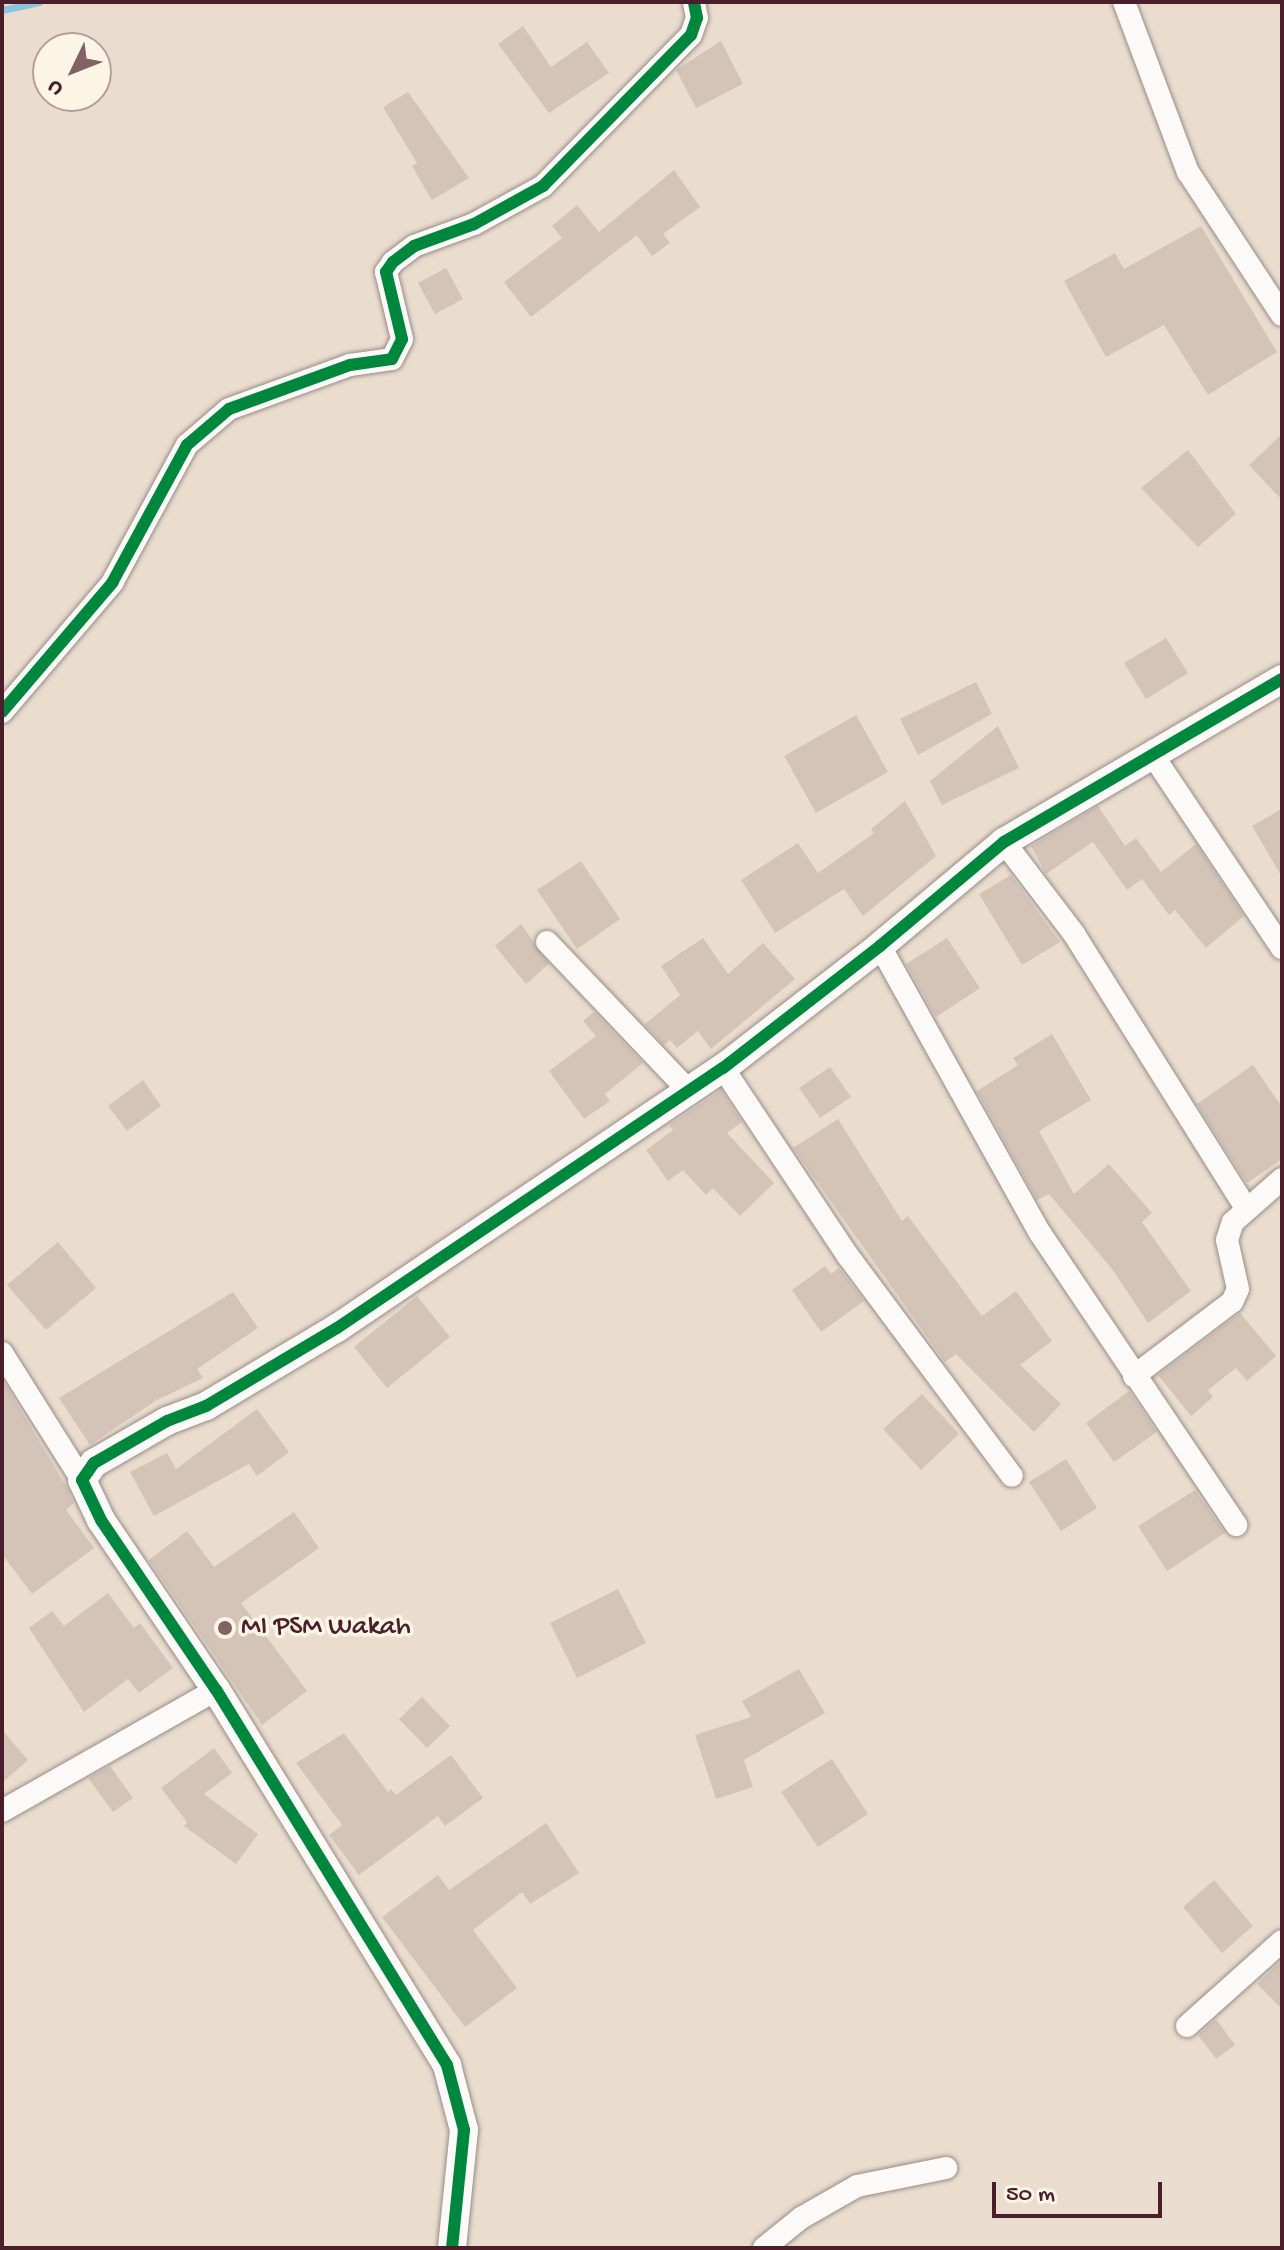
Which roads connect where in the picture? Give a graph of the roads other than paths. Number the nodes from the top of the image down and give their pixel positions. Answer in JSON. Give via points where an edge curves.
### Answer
{"nodes":[{"id":1,"x":694,"y":2,"type":"edge"},
{"id":2,"x":1124,"y":2,"type":"edge"},
{"id":3,"x":1282,"y":315,"type":"edge"},
{"id":4,"x":1282,"y":679,"type":"edge"},
{"id":5,"x":2,"y":712,"type":"edge"},
{"id":6,"x":1154,"y":757,"type":"junction"},
{"id":7,"x":1004,"y":842,"type":"junction"},
{"id":8,"x":547,"y":942,"type":"dead end"},
{"id":9,"x":880,"y":946,"type":"junction"},
{"id":10,"x":1282,"y":948,"type":"edge"},
{"id":11,"x":723,"y":1068,"type":"junction"},
{"id":12,"x":688,"y":1090,"type":"junction"},
{"id":13,"x":1282,"y":1179,"type":"edge"},
{"id":14,"x":1246,"y":1208,"type":"junction"},
{"id":15,"x":2,"y":1353,"type":"edge"},
{"id":16,"x":1134,"y":1376,"type":"junction"},
{"id":17,"x":1012,"y":1476,"type":"dead end"},
{"id":18,"x":82,"y":1480,"type":"junction"},
{"id":19,"x":1236,"y":1525,"type":"dead end"},
{"id":20,"x":216,"y":1690,"type":"junction"},
{"id":21,"x":2,"y":1811,"type":"edge"},
{"id":22,"x":1282,"y":1941,"type":"edge"},
{"id":23,"x":1187,"y":2026,"type":"dead end"},
{"id":24,"x":946,"y":2168,"type":"dead end"},
{"id":25,"x":452,"y":2248,"type":"edge"},
{"id":26,"x":764,"y":2248,"type":"edge"}],
"edges":[{"from":1,"to":5,"type":"street","via":[[697,18],[691,35],[543,186],[474,224],[414,246],[393,262],[386,272],[402,339],[392,359],[350,365],[229,409],[187,445],[112,583]]},
{"from":2,"to":3,"type":"street","via":[[1188,172]]},
{"from":4,"to":6,"type":"street"},
{"from":6,"to":7,"type":"street"},
{"from":6,"to":10,"type":"street"},
{"from":7,"to":9,"type":"street"},
{"from":7,"to":14,"type":"street","via":[[1074,934]]},
{"from":8,"to":12,"type":"street"},
{"from":9,"to":11,"type":"street"},
{"from":9,"to":16,"type":"street","via":[[1040,1233]]},
{"from":11,"to":12,"type":"street"},
{"from":11,"to":17,"type":"street","via":[[848,1256]]},
{"from":12,"to":18,"type":"street","via":[[337,1328],[206,1406],[167,1421],[94,1463]]},
{"from":13,"to":14,"type":"street"},
{"from":14,"to":16,"type":"street","via":[[1227,1240],[1238,1289],[1232,1302]]},
{"from":15,"to":18,"type":"street"},
{"from":16,"to":19,"type":"street"},
{"from":18,"to":20,"type":"street","via":[[101,1520]]},
{"from":20,"to":21,"type":"street"},
{"from":20,"to":25,"type":"street","via":[[447,2065],[464,2130]]},
{"from":22,"to":23,"type":"street"},
{"from":24,"to":26,"type":"street","via":[[857,2186],[801,2218]]}]}
